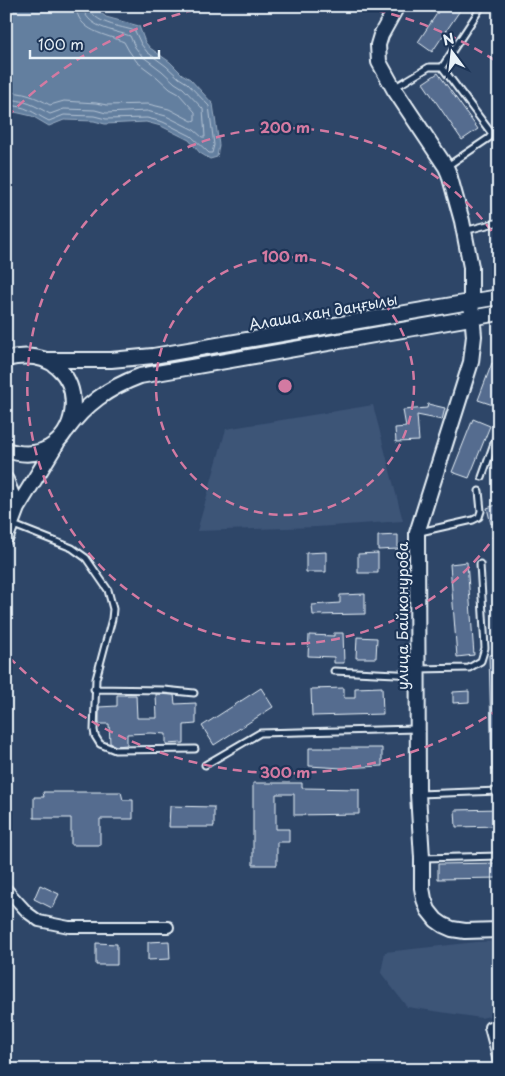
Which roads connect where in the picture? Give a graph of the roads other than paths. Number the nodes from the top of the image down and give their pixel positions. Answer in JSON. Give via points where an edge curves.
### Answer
{"nodes":[{"id":1,"x":397,"y":6,"type":"edge"},
{"id":2,"x":482,"y":6,"type":"edge"},
{"id":3,"x":442,"y":67,"type":"junction"},
{"id":4,"x":394,"y":89,"type":"junction"},
{"id":5,"x":446,"y":167,"type":"junction"},
{"id":6,"x":499,"y":222,"type":"edge"},
{"id":7,"x":464,"y":231,"type":"junction"},
{"id":8,"x":499,"y":297,"type":"edge"},
{"id":9,"x":471,"y":302,"type":"junction"},
{"id":10,"x":499,"y":313,"type":"edge"},
{"id":11,"x":472,"y":317,"type":"junction"},
{"id":12,"x":9,"y":358,"type":"edge"},
{"id":13,"x":45,"y":360,"type":"junction"},
{"id":14,"x":499,"y":429,"type":"edge"},
{"id":15,"x":62,"y":436,"type":"junction"},
{"id":16,"x":6,"y":450,"type":"edge"},
{"id":17,"x":482,"y":477,"type":"dead end"},
{"id":18,"x":6,"y":480,"type":"edge"},
{"id":19,"x":479,"y":491,"type":"dead end"},
{"id":20,"x":17,"y":508,"type":"junction"},
{"id":21,"x":8,"y":530,"type":"edge"},
{"id":22,"x":417,"y":533,"type":"junction"},
{"id":23,"x":480,"y":564,"type":"dead end"},
{"id":24,"x":334,"y":671,"type":"dead end"},
{"id":25,"x":418,"y":672,"type":"junction"},
{"id":26,"x":94,"y":689,"type":"junction"},
{"id":27,"x":194,"y":694,"type":"dead end"},
{"id":28,"x":418,"y":729,"type":"junction"},
{"id":29,"x":195,"y":749,"type":"dead end"},
{"id":30,"x":205,"y":765,"type":"dead end"},
{"id":31,"x":499,"y":791,"type":"edge"},
{"id":32,"x":418,"y":794,"type":"junction"},
{"id":33,"x":499,"y":856,"type":"edge"},
{"id":34,"x":422,"y":858,"type":"junction"},
{"id":35,"x":6,"y":889,"type":"edge"},
{"id":36,"x":168,"y":927,"type":"dead end"},
{"id":37,"x":499,"y":930,"type":"edge"},
{"id":38,"x":490,"y":1027,"type":"dead end"},
{"id":39,"x":499,"y":1061,"type":"edge"}],
"edges":[{"from":1,"to":4,"type":"main road","name":"улица Байконурова","via":[[378,45],[379,62]]},
{"from":2,"to":3,"type":"lane"},
{"from":3,"to":4,"type":"lane","via":[[429,68]]},
{"from":3,"to":5,"type":"lane","via":[[492,134]]},
{"from":4,"to":5,"type":"main road","name":"улица Байконурова"},
{"from":5,"to":7,"type":"main road","name":"улица Байконурова"},
{"from":6,"to":7,"type":"lane"},
{"from":7,"to":9,"type":"main road","name":"улица Байконурова","via":[[471,267]]},
{"from":8,"to":9,"type":"main road","name":"Алаша хан даңғылы"},
{"from":9,"to":11,"type":"main road","name":"улица Байконурова"},
{"from":9,"to":13,"type":"main road","name":"Алаша хан даңғылы","via":[[153,356]]},
{"from":10,"to":11,"type":"main road"},
{"from":11,"to":15,"type":"main road","via":[[140,376],[121,383],[87,406]]},
{"from":11,"to":22,"type":"main road","name":"улица Байконурова","via":[[472,362]]},
{"from":12,"to":13,"type":"main road","name":"Алаша хан даңғылы"},
{"from":13,"to":15,"type":"main road","via":[[63,374],[73,396],[71,420]]},
{"from":14,"to":17,"type":"lane"},
{"from":15,"to":16,"type":"main road","via":[[49,448],[37,452],[25,454]]},
{"from":15,"to":20,"type":"main road"},
{"from":18,"to":20,"type":"main road"},
{"from":19,"to":22,"type":"lane","via":[[479,517]]},
{"from":20,"to":21,"type":"main road"},
{"from":21,"to":26,"type":"lane","via":[[79,552],[105,583],[111,599],[112,619]]},
{"from":22,"to":25,"type":"main road","name":"улица Байконурова"},
{"from":23,"to":25,"type":"lane","via":[[485,648],[481,661],[469,668]]},
{"from":24,"to":25,"type":"lane"},
{"from":25,"to":28,"type":"main road","name":"улица Байконурова"},
{"from":26,"to":27,"type":"lane"},
{"from":26,"to":29,"type":"lane","via":[[95,736],[104,747],[115,750]]},
{"from":28,"to":30,"type":"lane","via":[[260,733]]},
{"from":28,"to":32,"type":"main road","name":"улица Байконурова"},
{"from":31,"to":32,"type":"lane"},
{"from":32,"to":34,"type":"main road","name":"улица Байконурова"},
{"from":33,"to":34,"type":"lane"},
{"from":34,"to":37,"type":"main road","name":"улица Байконурова","via":[[424,899],[436,920],[452,929]]},
{"from":35,"to":36,"type":"street","via":[[39,921],[69,927]]},
{"from":38,"to":39,"type":"street"}]}
